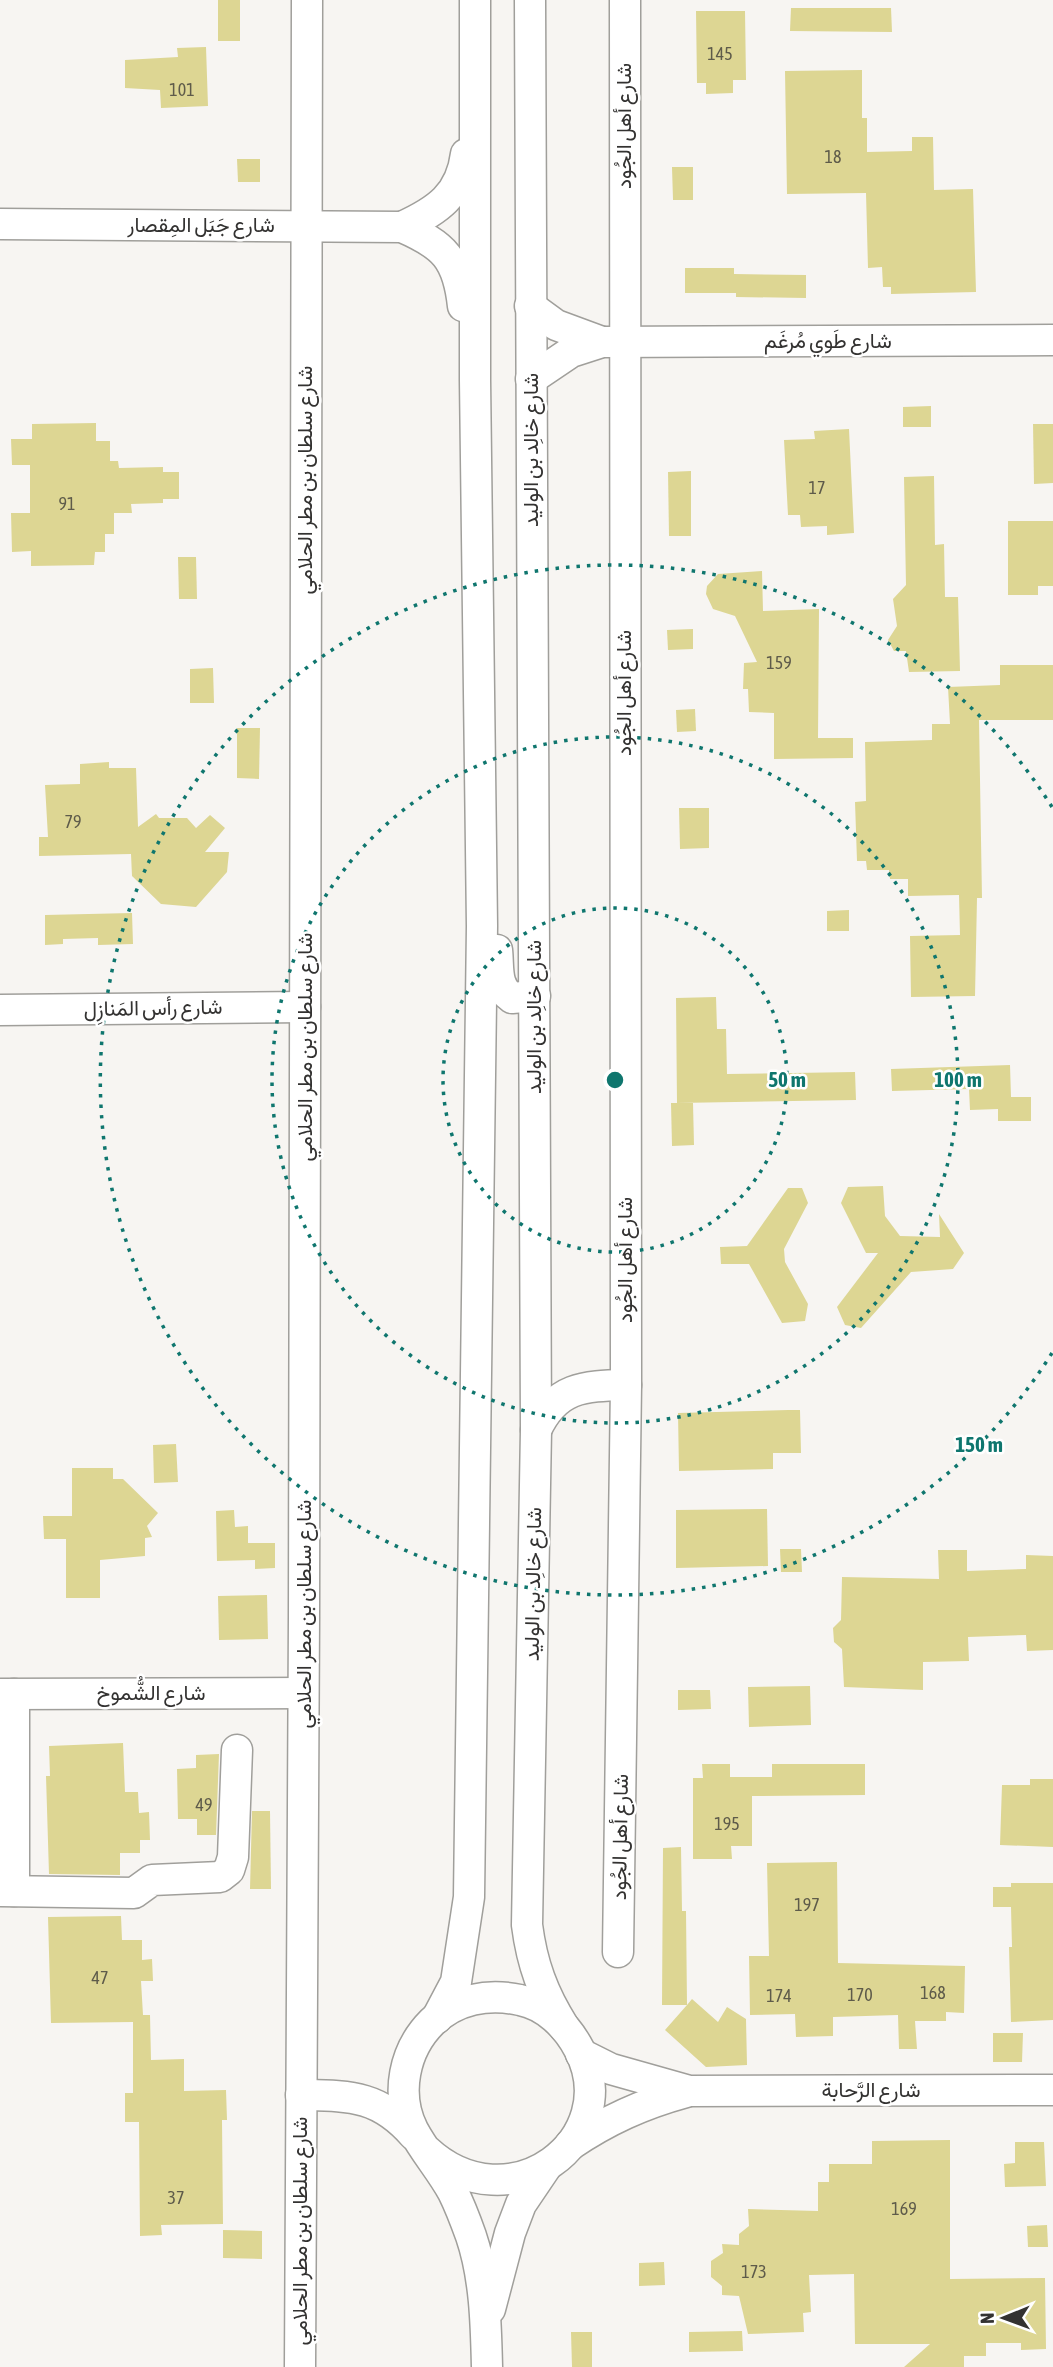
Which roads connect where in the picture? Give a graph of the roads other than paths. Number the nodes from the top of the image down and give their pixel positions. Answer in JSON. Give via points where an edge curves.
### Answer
{"nodes":[{"id":1,"x":307,"y":0,"type":"edge"},
{"id":2,"x":474,"y":0,"type":"edge"},
{"id":3,"x":530,"y":0,"type":"edge"},
{"id":4,"x":625,"y":0,"type":"edge"},
{"id":5,"x":474,"y":58,"type":"junction"},
{"id":6,"x":0,"y":224,"type":"edge"},
{"id":7,"x":305,"y":226,"type":"junction"},
{"id":8,"x":402,"y":227,"type":"junction"},
{"id":9,"x":530,"y":306,"type":"junction"},
{"id":10,"x":1053,"y":340,"type":"edge"},
{"id":11,"x":613,"y":341,"type":"junction"},
{"id":12,"x":531,"y":379,"type":"junction"},
{"id":13,"x":475,"y":380,"type":"junction"},
{"id":14,"x":482,"y":926,"type":"junction"},
{"id":15,"x":535,"y":996,"type":"junction"},
{"id":16,"x":305,"y":1006,"type":"junction"},
{"id":17,"x":0,"y":1010,"type":"edge"},
{"id":18,"x":534,"y":1341,"type":"junction"},
{"id":19,"x":591,"y":1385,"type":"junction"},
{"id":20,"x":626,"y":1385,"type":"junction"},
{"id":21,"x":536,"y":1430,"type":"junction"},
{"id":22,"x":303,"y":1693,"type":"junction"},
{"id":23,"x":7,"y":1694,"type":"edge"},
{"id":24,"x":237,"y":1751,"type":"dead end"},
{"id":25,"x":7,"y":1891,"type":"edge"},
{"id":26,"x":618,"y":1952,"type":"dead end"},
{"id":27,"x":437,"y":2018,"type":"junction"},
{"id":28,"x":564,"y":2026,"type":"junction"},
{"id":29,"x":417,"y":2040,"type":"junction"},
{"id":30,"x":581,"y":2054,"type":"junction"},
{"id":31,"x":1053,"y":2090,"type":"edge"},
{"id":32,"x":689,"y":2091,"type":"junction"},
{"id":33,"x":301,"y":2095,"type":"junction"},
{"id":34,"x":351,"y":2096,"type":"junction"},
{"id":35,"x":570,"y":2145,"type":"junction"},
{"id":36,"x":423,"y":2146,"type":"junction"},
{"id":37,"x":546,"y":2167,"type":"junction"},
{"id":38,"x":486,"y":2323,"type":"junction"},
{"id":39,"x":300,"y":2367,"type":"edge"},
{"id":40,"x":487,"y":2367,"type":"edge"}],
"edges":[{"from":1,"to":7,"type":"street","name":"شارع سلطان بن مطر الحلامي"},
{"from":2,"to":5,"type":"street"},
{"from":3,"to":9,"type":"street","name":"شارع خالِد بن الوليد"},
{"from":4,"to":11,"type":"street","name":"شارع أهل الجُود"},
{"from":5,"to":8,"type":"street","name":"شارع جَبَل المِقصار","via":[[464,171],[445,203]]},
{"from":5,"to":13,"type":"street"},
{"from":6,"to":7,"type":"street","name":"شارع جَبَل المِقصار"},
{"from":7,"to":8,"type":"street","name":"شارع جَبَل المِقصار"},
{"from":7,"to":16,"type":"street","name":"شارع سلطان بن مطر الحلامي"},
{"from":8,"to":13,"type":"street","name":"شارع جَبَل المِقصار","via":[[430,239],[448,255],[460,281],[467,352]]},
{"from":9,"to":11,"type":"street","name":"شارع طَوي مُرغَم","via":[[556,325]]},
{"from":9,"to":12,"type":"street","name":"شارع خالِد بن الوليد"},
{"from":10,"to":11,"type":"street","name":"شارع طَوي مُرغَم"},
{"from":11,"to":12,"type":"street","name":"شارع طَوي مُرغَم","via":[[564,356]]},
{"from":11,"to":20,"type":"street","name":"شارع أهل الجُود"},
{"from":12,"to":15,"type":"street","name":"شارع خالِد بن الوليد"},
{"from":13,"to":14,"type":"street"},
{"from":14,"to":15,"type":"street","via":[[497,949],[505,993],[512,998]]},
{"from":14,"to":27,"type":"street","via":[[469,1897],[456,1982]]},
{"from":15,"to":18,"type":"street","name":"شارع خالِد بن الوليد"},
{"from":16,"to":17,"type":"street","name":"شارع رأس المَنازِل"},
{"from":16,"to":22,"type":"street","name":"شارع سلطان بن مطر الحلامي"},
{"from":18,"to":19,"type":"street","via":[[556,1370]]},
{"from":18,"to":21,"type":"street","name":"شارع خالِد بن الوليد"},
{"from":19,"to":20,"type":"street"},
{"from":19,"to":21,"type":"street","via":[[557,1401]]},
{"from":20,"to":26,"type":"street","name":"شارع أهل الجُود"},
{"from":21,"to":28,"type":"street","name":"شارع خالِد بن الوليد","via":[[527,1925],[537,1977]]},
{"from":22,"to":23,"type":"street","name":"شارع الشُّموخ"},
{"from":22,"to":33,"type":"street","name":"شارع سلطان بن مطر الحلامي"},
{"from":23,"to":25,"type":"street"},
{"from":24,"to":25,"type":"street","via":[[233,1857],[229,1870],[220,1877],[152,1880],[134,1893]]},
{"from":27,"to":28,"type":"street","via":[[468,2001],[502,1996],[546,2011]]},
{"from":27,"to":29,"type":"street"},
{"from":28,"to":30,"type":"street"},
{"from":29,"to":34,"type":"street","name":"شارع سلطان بن مطر الحلامي","via":[[382,2082]]},
{"from":29,"to":36,"type":"street","via":[[404,2074],[404,2092],[406,2110]]},
{"from":30,"to":32,"type":"street","name":"شارع الرَّحابة","via":[[611,2069]]},
{"from":30,"to":35,"type":"street","via":[[587,2101],[582,2124]]},
{"from":31,"to":32,"type":"street","name":"شارع الرَّحابة"},
{"from":32,"to":35,"type":"street","name":"شارع الرَّحابة","via":[[642,2104]]},
{"from":33,"to":34,"type":"street","name":"شارع سلطان بن مطر الحلامي"},
{"from":33,"to":39,"type":"street","name":"شارع سلطان بن مطر الحلامي"},
{"from":34,"to":36,"type":"street","name":"شارع سلطان بن مطر الحلامي","via":[[395,2115]]},
{"from":35,"to":37,"type":"street"},
{"from":36,"to":37,"type":"street","via":[[456,2173],[493,2182]]},
{"from":36,"to":38,"type":"street","via":[[453,2193],[471,2236]]},
{"from":37,"to":38,"type":"street","via":[[521,2204],[510,2232]]},
{"from":38,"to":40,"type":"street"}]}
